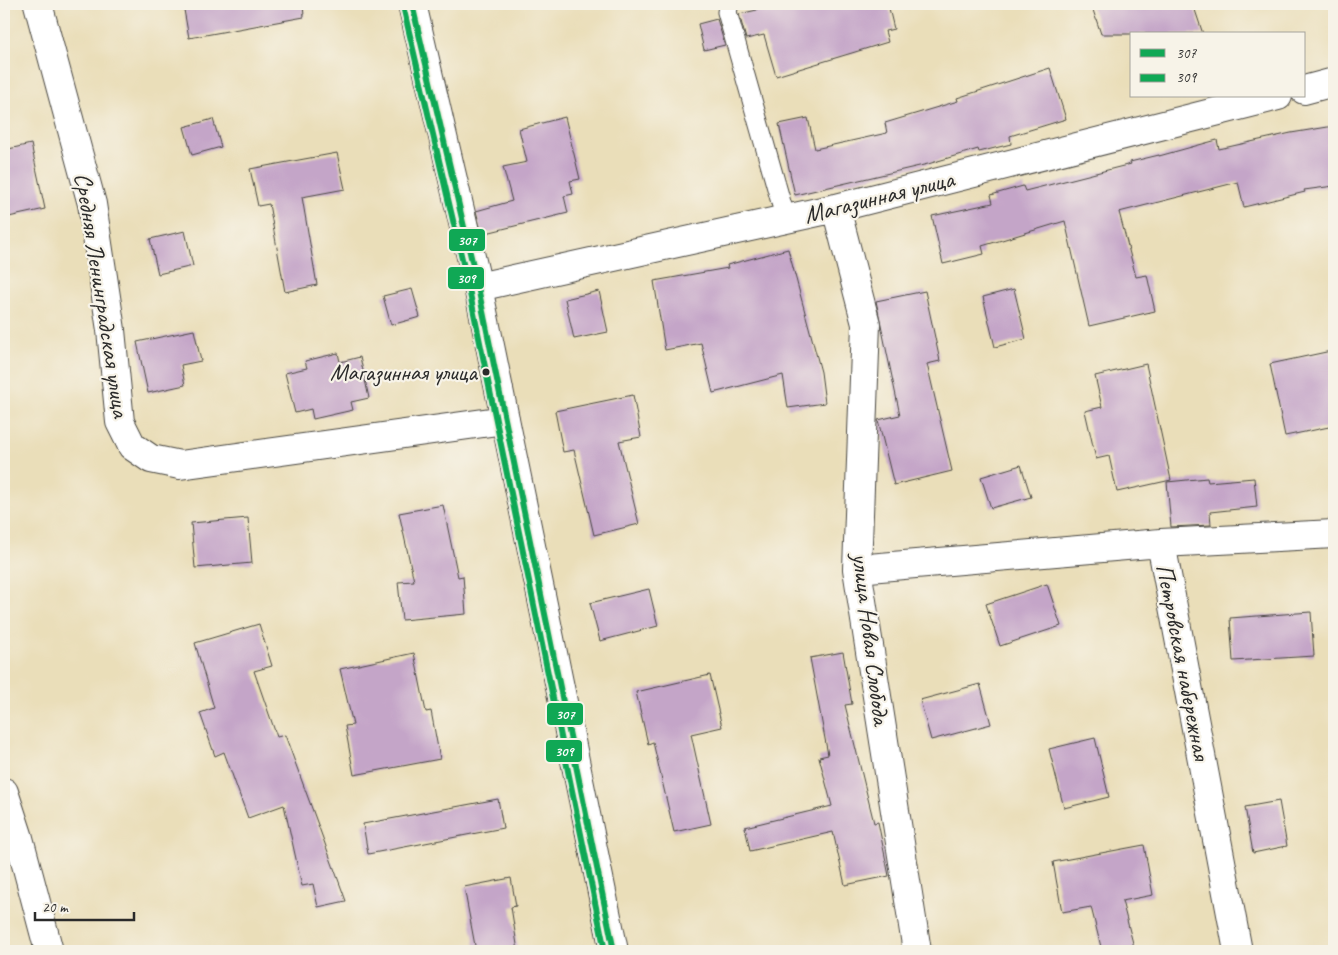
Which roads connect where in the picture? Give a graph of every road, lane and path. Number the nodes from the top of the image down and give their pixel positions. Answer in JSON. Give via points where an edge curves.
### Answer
{"nodes":[{"id":1,"x":38,"y":4,"type":"edge"},
{"id":2,"x":412,"y":4,"type":"edge"},
{"id":3,"x":729,"y":4,"type":"edge"},
{"id":4,"x":1334,"y":82,"type":"edge"},
{"id":5,"x":1306,"y":89,"type":"edge"},
{"id":6,"x":1270,"y":98,"type":"edge"},
{"id":7,"x":836,"y":208,"type":"junction"},
{"id":8,"x":786,"y":220,"type":"junction"},
{"id":9,"x":478,"y":287,"type":"junction"},
{"id":10,"x":505,"y":420,"type":"junction"},
{"id":11,"x":1334,"y":534,"type":"edge"},
{"id":12,"x":1161,"y":543,"type":"junction"},
{"id":13,"x":858,"y":569,"type":"junction"},
{"id":14,"x":4,"y":792,"type":"edge"},
{"id":15,"x":49,"y":951,"type":"edge"},
{"id":16,"x":614,"y":951,"type":"edge"},
{"id":17,"x":917,"y":951,"type":"edge"},
{"id":18,"x":1238,"y":951,"type":"edge"}],
"edges":[{"from":1,"to":10,"type":"street","name":"Средняя Ленинградская улица","via":[[92,204],[111,330],[120,422],[132,446],[151,459],[180,465]]},
{"from":2,"to":9,"type":"street"},
{"from":3,"to":8,"type":"lane","via":[[728,12]]},
{"from":4,"to":5,"type":"street"},
{"from":6,"to":7,"type":"street","name":"Магазинная улица"},
{"from":7,"to":8,"type":"street","name":"Магазинная улица"},
{"from":7,"to":13,"type":"street","name":"улица Новая Слобода","via":[[866,324]]},
{"from":8,"to":9,"type":"street","name":"Магазинная улица"},
{"from":9,"to":10,"type":"street"},
{"from":10,"to":16,"type":"street"},
{"from":11,"to":12,"type":"street","name":"Петровская набережная"},
{"from":12,"to":13,"type":"street"},
{"from":12,"to":18,"type":"street","name":"Петровская набережная"},
{"from":13,"to":17,"type":"street","name":"улица Новая Слобода"},
{"from":14,"to":15,"type":"street"}]}
